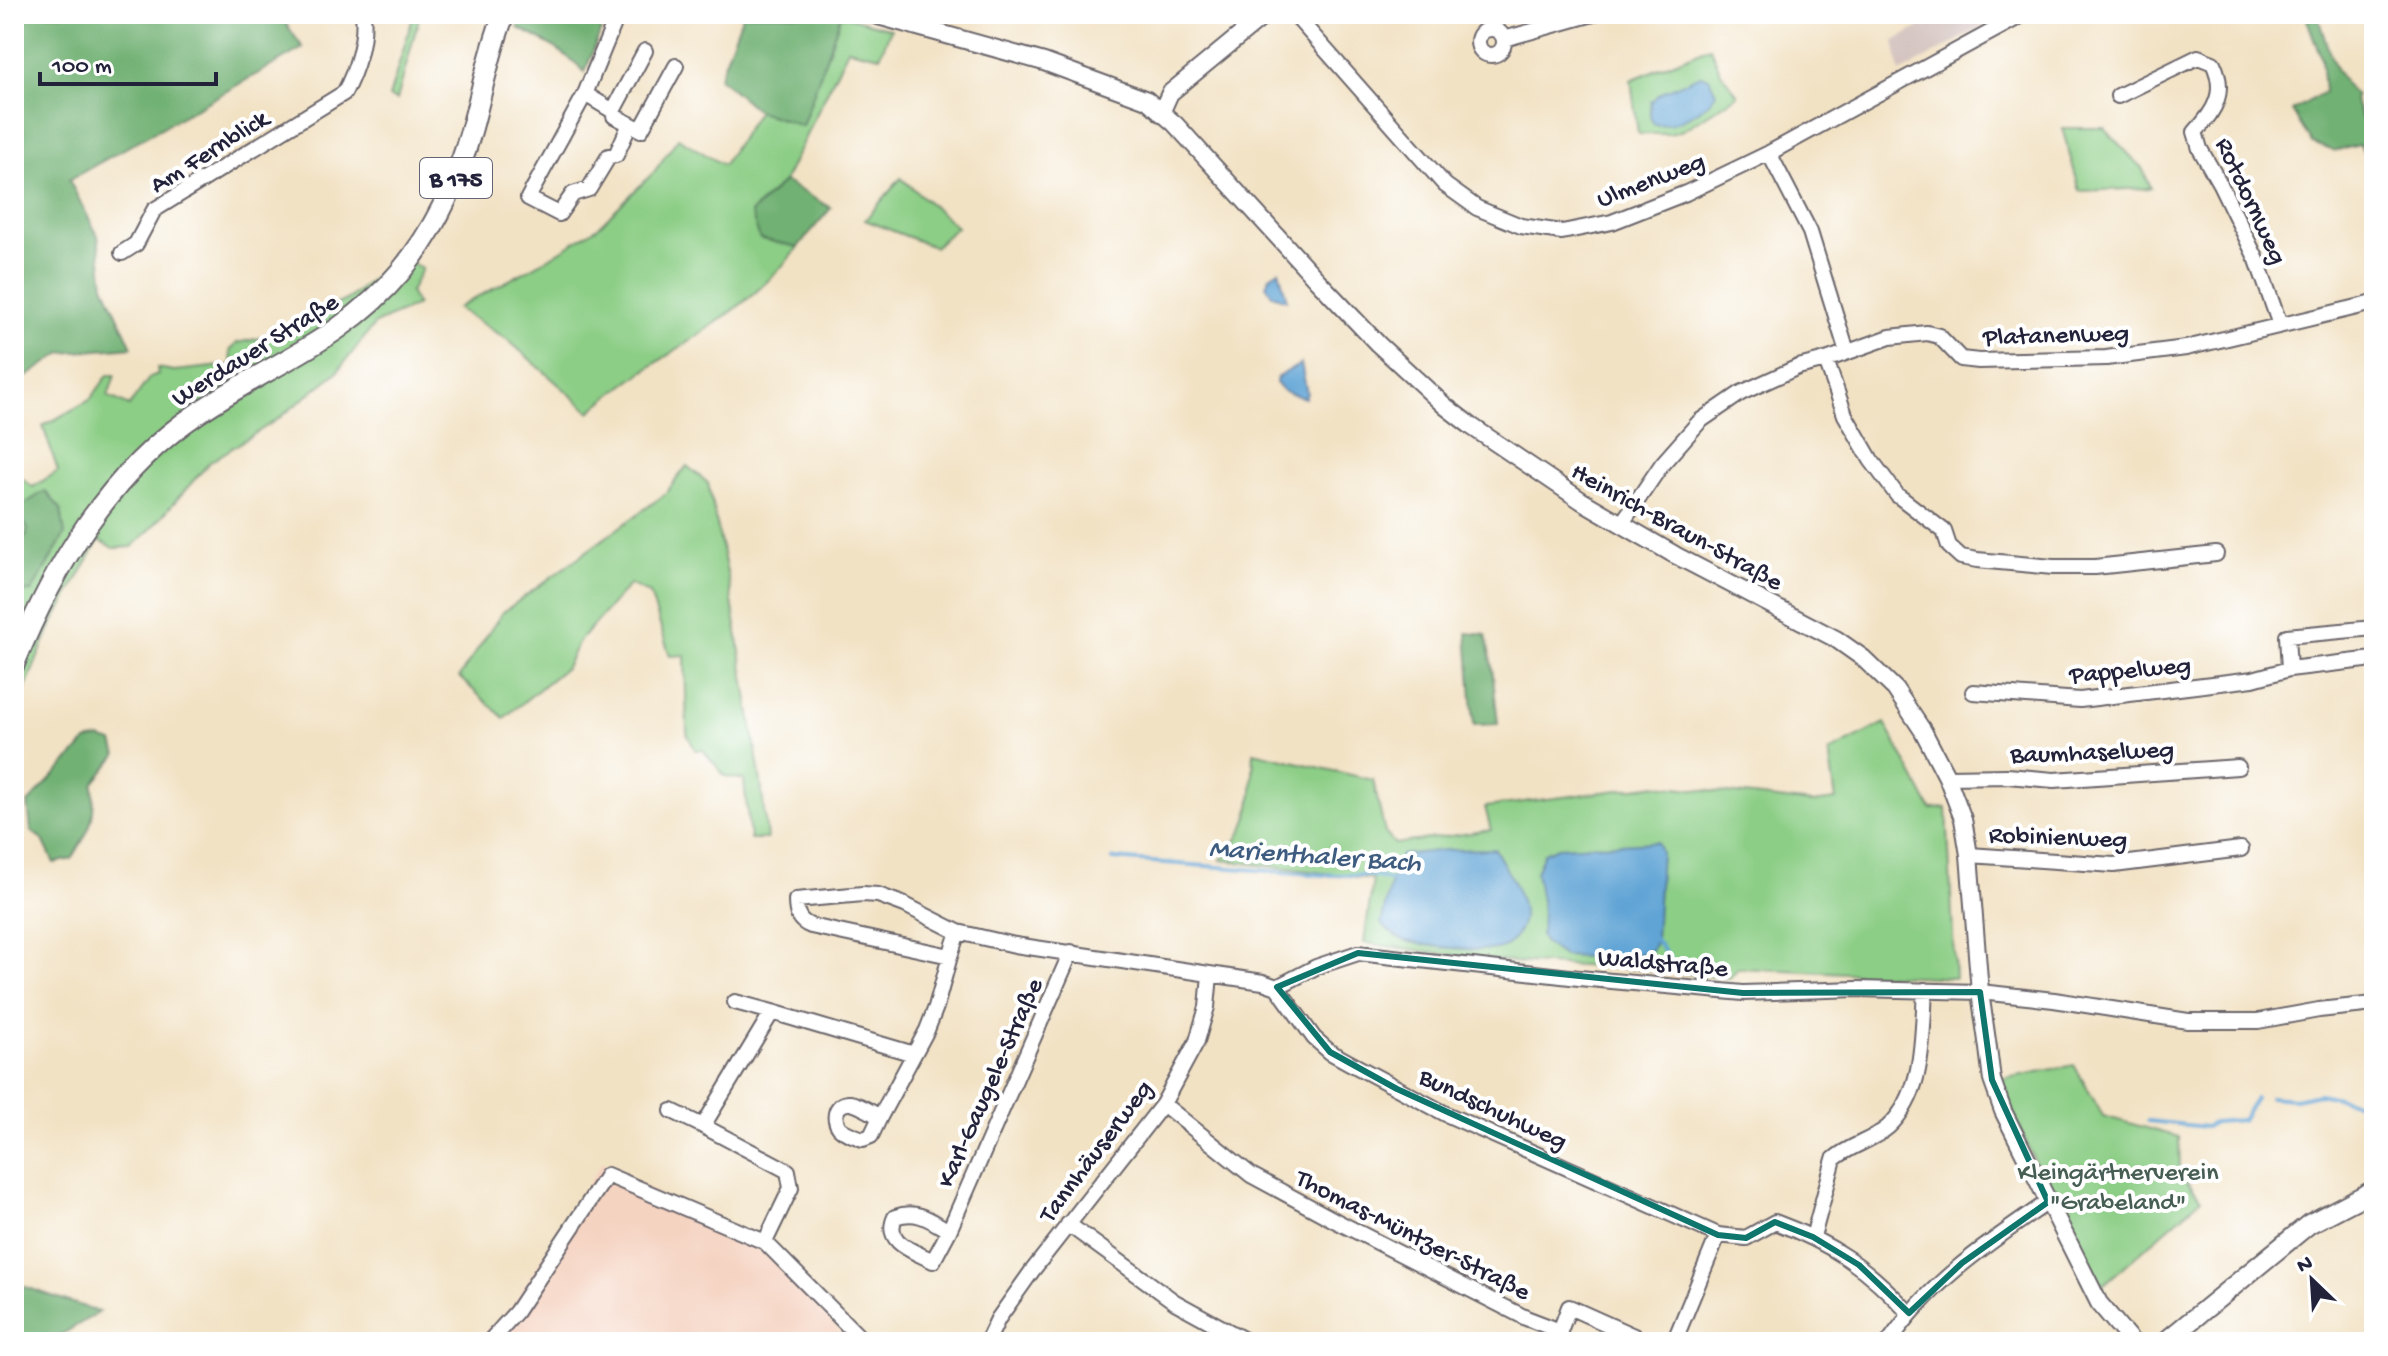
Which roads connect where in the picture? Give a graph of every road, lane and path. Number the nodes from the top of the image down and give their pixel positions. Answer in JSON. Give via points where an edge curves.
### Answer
{"nodes":[{"id":1,"x":363,"y":14,"type":"edge"},
{"id":2,"x":504,"y":14,"type":"edge"},
{"id":3,"x":615,"y":14,"type":"edge"},
{"id":4,"x":871,"y":14,"type":"edge"},
{"id":5,"x":1266,"y":14,"type":"edge"},
{"id":6,"x":1294,"y":14,"type":"edge"},
{"id":7,"x":1593,"y":14,"type":"edge"},
{"id":8,"x":2024,"y":14,"type":"edge"},
{"id":9,"x":1504,"y":39,"type":"dead end"},
{"id":10,"x":645,"y":51,"type":"dead end"},
{"id":11,"x":676,"y":66,"type":"dead end"},
{"id":12,"x":585,"y":94,"type":"junction"},
{"id":13,"x":2118,"y":96,"type":"dead end"},
{"id":14,"x":613,"y":111,"type":"junction"},
{"id":15,"x":1161,"y":113,"type":"junction"},
{"id":16,"x":630,"y":124,"type":"junction"},
{"id":17,"x":1769,"y":153,"type":"junction"},
{"id":18,"x":122,"y":253,"type":"dead end"},
{"id":19,"x":2374,"y":303,"type":"edge"},
{"id":20,"x":2280,"y":325,"type":"junction"},
{"id":21,"x":1847,"y":352,"type":"junction"},
{"id":22,"x":1826,"y":360,"type":"junction"},
{"id":23,"x":1622,"y":523,"type":"junction"},
{"id":24,"x":2216,"y":554,"type":"dead end"},
{"id":25,"x":2374,"y":628,"type":"edge"},
{"id":26,"x":2374,"y":659,"type":"edge"},
{"id":27,"x":14,"y":664,"type":"edge"},
{"id":28,"x":2289,"y":669,"type":"junction"},
{"id":29,"x":1973,"y":692,"type":"dead end"},
{"id":30,"x":2238,"y":767,"type":"dead end"},
{"id":31,"x":1947,"y":777,"type":"junction"},
{"id":32,"x":2241,"y":849,"type":"dead end"},
{"id":33,"x":1969,"y":855,"type":"junction"},
{"id":34,"x":958,"y":932,"type":"junction"},
{"id":35,"x":1071,"y":952,"type":"junction"},
{"id":36,"x":950,"y":956,"type":"junction"},
{"id":37,"x":1210,"y":975,"type":"junction"},
{"id":38,"x":1277,"y":987,"type":"junction"},
{"id":39,"x":1925,"y":990,"type":"junction"},
{"id":40,"x":1980,"y":992,"type":"junction"},
{"id":41,"x":735,"y":1002,"type":"dead end"},
{"id":42,"x":2374,"y":1004,"type":"edge"},
{"id":43,"x":772,"y":1012,"type":"junction"},
{"id":44,"x":914,"y":1054,"type":"junction"},
{"id":45,"x":1163,"y":1104,"type":"junction"},
{"id":46,"x":672,"y":1111,"type":"dead end"},
{"id":47,"x":880,"y":1117,"type":"dead end"},
{"id":48,"x":703,"y":1126,"type":"junction"},
{"id":49,"x":2374,"y":1190,"type":"edge"},
{"id":50,"x":2048,"y":1202,"type":"junction"},
{"id":51,"x":1068,"y":1224,"type":"junction"},
{"id":52,"x":949,"y":1231,"type":"dead end"},
{"id":53,"x":1718,"y":1235,"type":"junction"},
{"id":54,"x":1813,"y":1237,"type":"junction"},
{"id":55,"x":765,"y":1242,"type":"junction"},
{"id":56,"x":1909,"y":1313,"type":"junction"},
{"id":57,"x":1557,"y":1336,"type":"edge"},
{"id":58,"x":489,"y":1342,"type":"edge"},
{"id":59,"x":864,"y":1342,"type":"edge"},
{"id":60,"x":987,"y":1342,"type":"edge"},
{"id":61,"x":1248,"y":1342,"type":"edge"},
{"id":62,"x":1647,"y":1342,"type":"edge"},
{"id":63,"x":1674,"y":1342,"type":"edge"},
{"id":64,"x":1889,"y":1342,"type":"edge"},
{"id":65,"x":2132,"y":1342,"type":"edge"},
{"id":66,"x":2165,"y":1342,"type":"edge"}],
"edges":[{"from":1,"to":18,"type":"street","name":"Am Fernblick","via":[[360,49],[344,93],[154,210],[136,244]]},
{"from":2,"to":27,"type":"main road","name":"Werdauer Straße","number":"B 175","via":[[462,162],[420,246],[357,315],[198,412],[126,475],[60,569]]},
{"from":3,"to":12,"type":"street"},
{"from":4,"to":15,"type":"street","name":"Heinrich-Braun-Straße","via":[[1044,62],[1137,95]]},
{"from":5,"to":15,"type":"street","via":[[1170,93]]},
{"from":6,"to":17,"type":"street","name":"Ulmenweg","via":[[1445,185],[1477,208],[1521,226],[1562,232],[1612,222]]},
{"from":7,"to":9,"type":"street"},
{"from":8,"to":17,"type":"street","name":"Ulmenweg"},
{"from":10,"to":14,"type":"street"},
{"from":11,"to":16,"type":"street","via":[[641,130]]},
{"from":12,"to":14,"type":"street"},
{"from":12,"to":16,"type":"street","via":[[528,198],[559,214],[573,194],[589,189],[609,156],[616,155]]},
{"from":13,"to":20,"type":"street","name":"Rotdornweg","via":[[2198,57],[2213,63],[2220,93],[2195,132],[2257,260]]},
{"from":14,"to":16,"type":"street"},
{"from":15,"to":23,"type":"street","name":"Heinrich-Braun-Straße","via":[[1378,344],[1445,406]]},
{"from":17,"to":21,"type":"street","via":[[1810,232]]},
{"from":19,"to":20,"type":"street","name":"Platanenweg"},
{"from":20,"to":21,"type":"street","name":"Platanenweg","via":[[2186,348],[2106,358],[1961,359],[1939,336],[1927,333],[1890,337]]},
{"from":21,"to":22,"type":"street","name":"Platanenweg"},
{"from":22,"to":23,"type":"street","name":"Platanenweg","via":[[1741,393],[1700,421],[1662,464]]},
{"from":22,"to":24,"type":"street","via":[[1845,415],[1871,460],[1897,495],[1944,531],[1949,546],[1961,557],[2095,567]]},
{"from":23,"to":31,"type":"street","name":"Heinrich-Braun-Straße","via":[[1863,658],[1895,689]]},
{"from":25,"to":28,"type":"street","via":[[2287,636]]},
{"from":26,"to":28,"type":"street","name":"Pappelweg"},
{"from":28,"to":29,"type":"street","name":"Pappelweg","via":[[2253,679],[2080,700]]},
{"from":30,"to":31,"type":"street","name":"Baumhaselweg","via":[[2054,780]]},
{"from":31,"to":33,"type":"street","name":"Heinrich-Braun-Straße"},
{"from":32,"to":33,"type":"street","name":"Robinienweg","via":[[2114,865]]},
{"from":33,"to":40,"type":"street","name":"Heinrich-Braun-Straße"},
{"from":34,"to":35,"type":"street"},
{"from":34,"to":36,"type":"street"},
{"from":34,"to":36,"type":"street","via":[[878,895],[796,900],[798,916],[811,926]]},
{"from":35,"to":37,"type":"street"},
{"from":35,"to":52,"type":"street","name":"Karl-Gaugele-Straße"},
{"from":36,"to":44,"type":"street","via":[[936,1007]]},
{"from":37,"to":38,"type":"street"},
{"from":37,"to":45,"type":"street","name":"Tannhäuserweg","via":[[1197,1041]]},
{"from":38,"to":39,"type":"street","name":"Waldstraße","via":[[1358,953],[1743,993]]},
{"from":38,"to":53,"type":"street","name":"Bundschuhweg","via":[[1330,1052],[1446,1114]]},
{"from":39,"to":40,"type":"street","name":"Waldstraße"},
{"from":39,"to":54,"type":"street","via":[[1914,1088],[1888,1127],[1834,1159]]},
{"from":40,"to":42,"type":"street","name":"Waldstraße","via":[[2222,1023]]},
{"from":40,"to":50,"type":"street","name":"Heinrich-Braun-Straße","via":[[1992,1080]]},
{"from":41,"to":43,"type":"street"},
{"from":43,"to":44,"type":"street"},
{"from":43,"to":48,"type":"street"},
{"from":44,"to":47,"type":"street"},
{"from":45,"to":51,"type":"street","name":"Tannhäuserweg"},
{"from":45,"to":57,"type":"street","name":"Thomas-Müntzer-Straße","via":[[1251,1175]]},
{"from":46,"to":48,"type":"street"},
{"from":48,"to":55,"type":"street","via":[[788,1171],[791,1188]]},
{"from":49,"to":66,"type":"main road","via":[[2309,1224]]},
{"from":50,"to":56,"type":"street","via":[[1962,1263]]},
{"from":50,"to":65,"type":"street","name":"Heinrich-Braun-Straße","via":[[2099,1303]]},
{"from":51,"to":60,"type":"street","name":"Tannhäuserweg"},
{"from":51,"to":61,"type":"street","via":[[1175,1302]]},
{"from":53,"to":54,"type":"street","name":"Bundschuhweg","via":[[1746,1238],[1775,1222]]},
{"from":53,"to":63,"type":"street"},
{"from":54,"to":56,"type":"street","name":"Bundschuhweg","via":[[1859,1265]]},
{"from":55,"to":58,"type":"street","via":[[607,1175],[516,1312]]},
{"from":55,"to":59,"type":"street"},
{"from":56,"to":64,"type":"street"},
{"from":57,"to":62,"type":"street","name":"Thomas-Müntzer-Straße","via":[[1569,1307]]}]}
